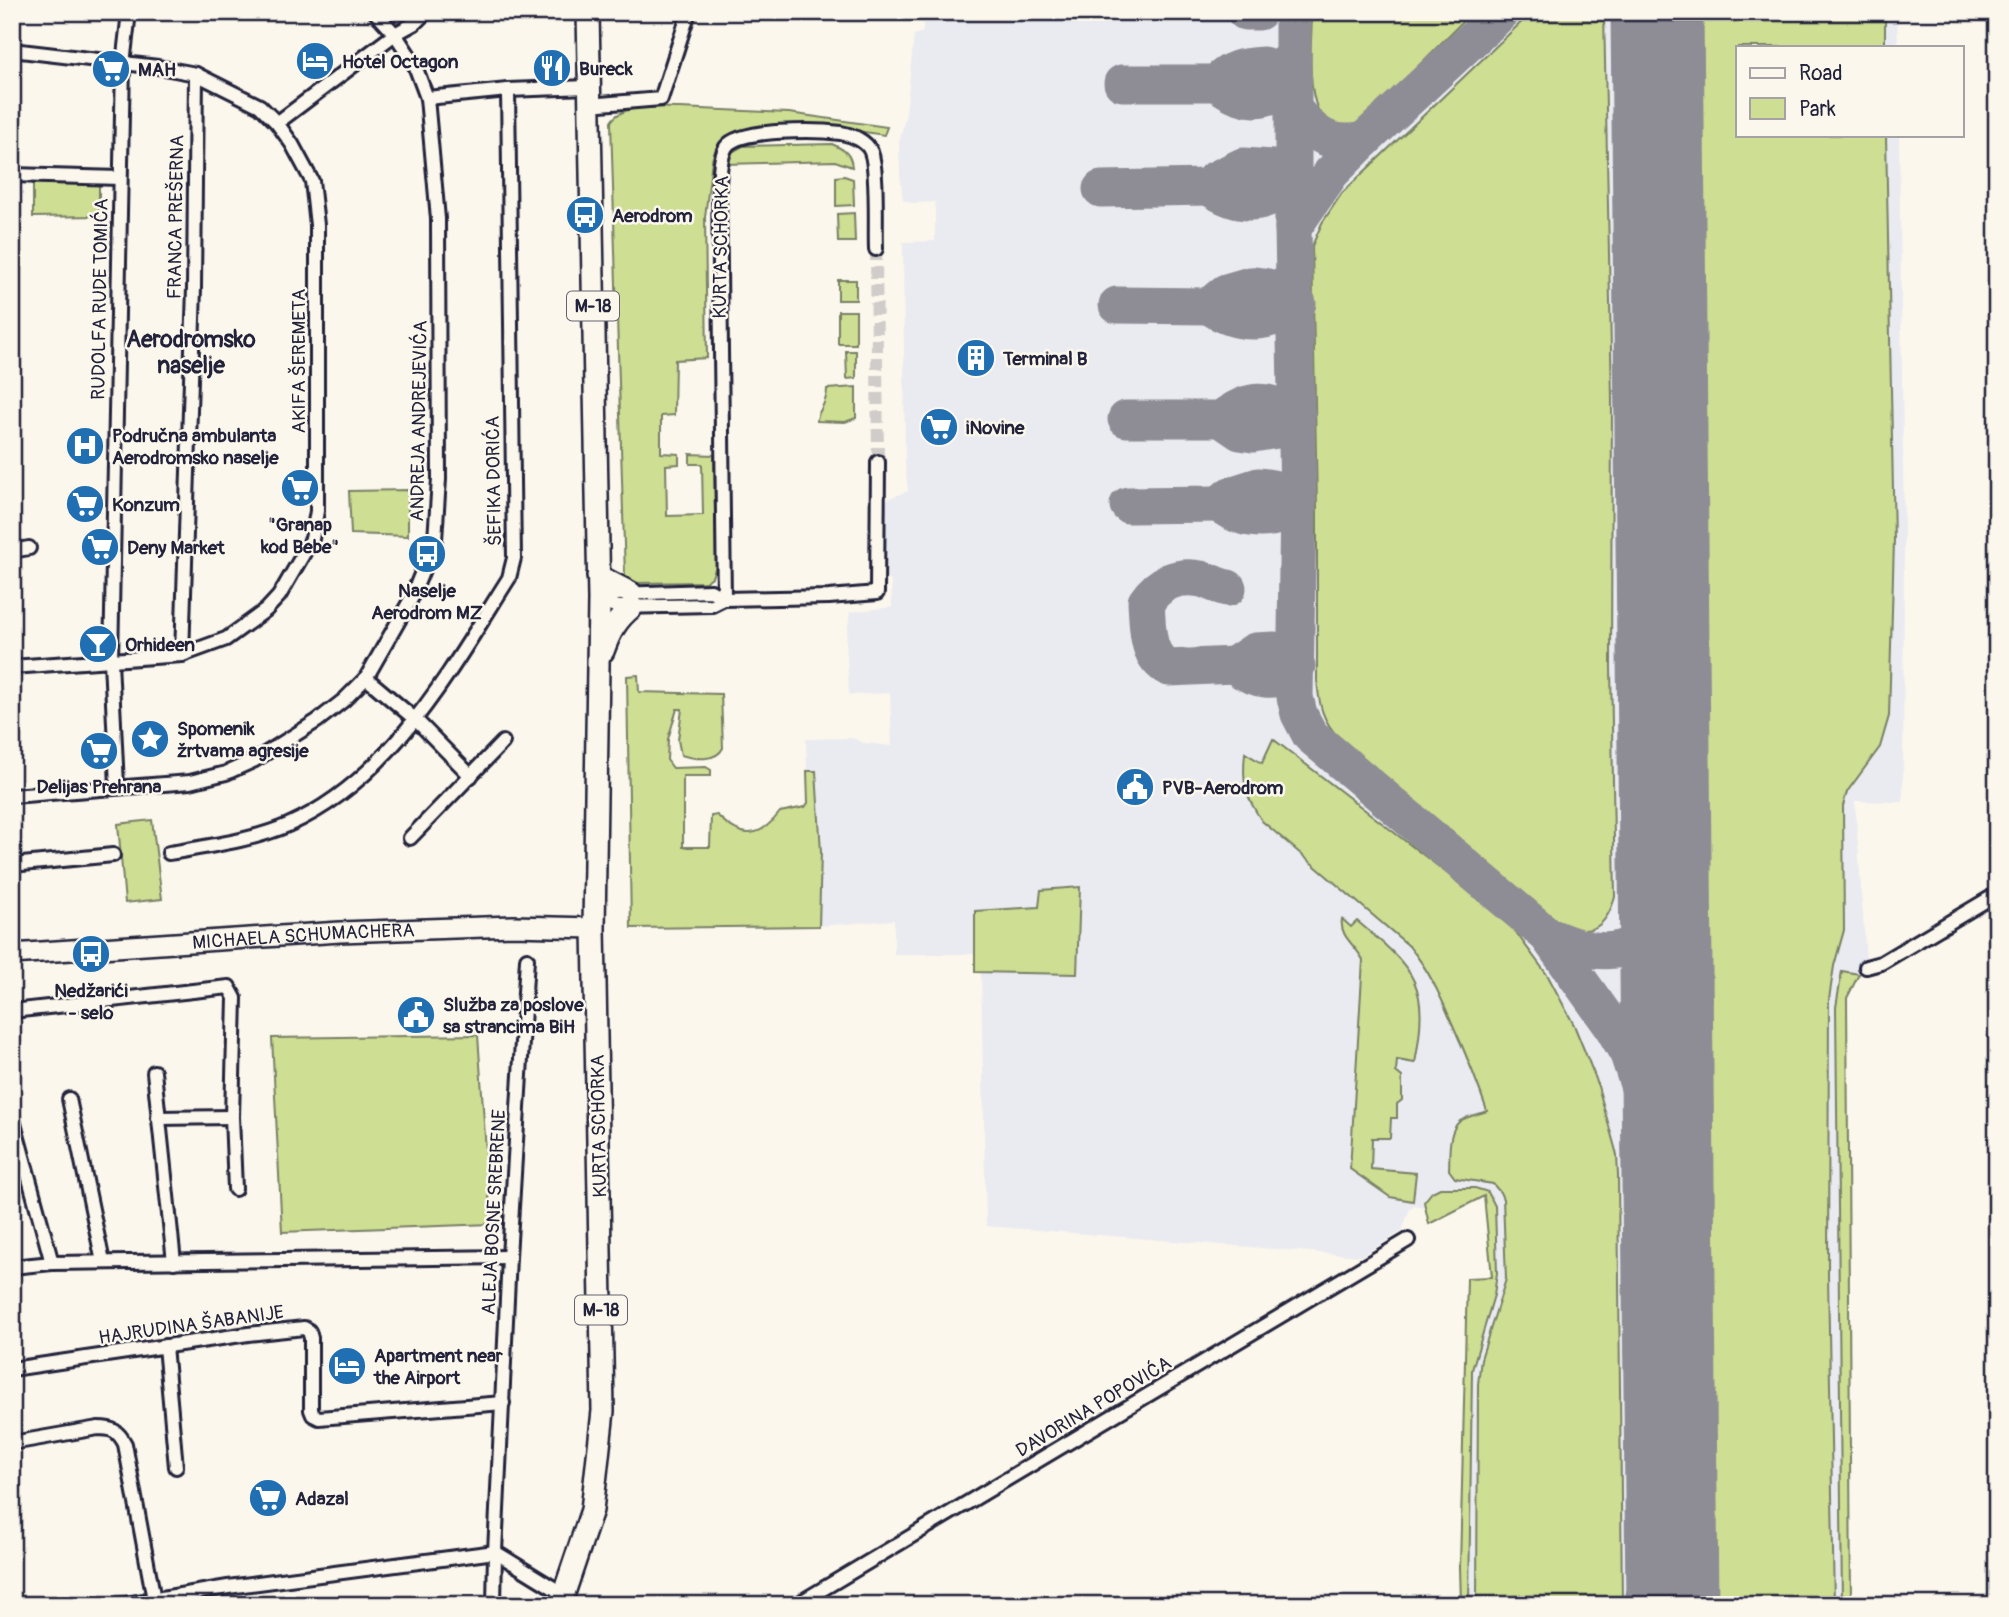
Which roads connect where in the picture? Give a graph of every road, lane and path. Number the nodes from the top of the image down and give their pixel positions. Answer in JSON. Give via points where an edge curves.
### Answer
{"nodes":[{"id":1,"x":129,"y":12,"type":"edge"},
{"id":2,"x":375,"y":12,"type":"edge"},
{"id":3,"x":426,"y":12,"type":"edge"},
{"id":4,"x":588,"y":12,"type":"edge"},
{"id":5,"x":689,"y":12,"type":"edge"},
{"id":6,"x":395,"y":34,"type":"junction"},
{"id":7,"x":12,"y":50,"type":"edge"},
{"id":8,"x":123,"y":64,"type":"junction"},
{"id":9,"x":197,"y":74,"type":"junction"},
{"id":10,"x":508,"y":90,"type":"junction"},
{"id":11,"x":588,"y":96,"type":"junction"},
{"id":12,"x":426,"y":98,"type":"junction"},
{"id":13,"x":277,"y":123,"type":"junction"},
{"id":14,"x":12,"y":175,"type":"edge"},
{"id":15,"x":120,"y":178,"type":"junction"},
{"id":16,"x":876,"y":249,"type":"tunnel mouth"},
{"id":17,"x":878,"y":462,"type":"tunnel mouth"},
{"id":18,"x":29,"y":548,"type":"dead end"},
{"id":19,"x":12,"y":551,"type":"edge"},
{"id":20,"x":598,"y":576,"type":"junction"},
{"id":21,"x":724,"y":599,"type":"junction"},
{"id":22,"x":599,"y":600,"type":"junction"},
{"id":23,"x":631,"y":600,"type":"junction"},
{"id":24,"x":184,"y":654,"type":"junction"},
{"id":25,"x":111,"y":661,"type":"junction"},
{"id":26,"x":598,"y":663,"type":"junction"},
{"id":27,"x":12,"y":667,"type":"edge"},
{"id":28,"x":366,"y":678,"type":"junction"},
{"id":29,"x":416,"y":720,"type":"junction"},
{"id":30,"x":503,"y":742,"type":"dead end"},
{"id":31,"x":471,"y":776,"type":"junction"},
{"id":32,"x":117,"y":786,"type":"junction"},
{"id":33,"x":12,"y":796,"type":"edge"},
{"id":34,"x":410,"y":838,"type":"dead end"},
{"id":35,"x":169,"y":853,"type":"dead end"},
{"id":36,"x":113,"y":855,"type":"dead end"},
{"id":37,"x":12,"y":865,"type":"edge"},
{"id":38,"x":1997,"y":894,"type":"edge"},
{"id":39,"x":594,"y":928,"type":"junction"},
{"id":40,"x":12,"y":954,"type":"edge"},
{"id":41,"x":527,"y":959,"type":"dead end"},
{"id":42,"x":1866,"y":967,"type":"dead end"},
{"id":43,"x":12,"y":1011,"type":"edge"},
{"id":44,"x":153,"y":1072,"type":"dead end"},
{"id":45,"x":69,"y":1099,"type":"dead end"},
{"id":46,"x":12,"y":1115,"type":"edge"},
{"id":47,"x":232,"y":1117,"type":"junction"},
{"id":48,"x":158,"y":1118,"type":"junction"},
{"id":49,"x":235,"y":1189,"type":"dead end"},
{"id":50,"x":1408,"y":1240,"type":"dead end"},
{"id":51,"x":509,"y":1257,"type":"junction"},
{"id":52,"x":103,"y":1262,"type":"junction"},
{"id":53,"x":174,"y":1262,"type":"junction"},
{"id":54,"x":52,"y":1263,"type":"junction"},
{"id":55,"x":12,"y":1267,"type":"edge"},
{"id":56,"x":165,"y":1346,"type":"junction"},
{"id":57,"x":12,"y":1369,"type":"edge"},
{"id":58,"x":503,"y":1403,"type":"junction"},
{"id":59,"x":12,"y":1443,"type":"edge"},
{"id":60,"x":176,"y":1466,"type":"dead end"},
{"id":61,"x":495,"y":1552,"type":"junction"},
{"id":62,"x":563,"y":1600,"type":"edge"},
{"id":63,"x":155,"y":1602,"type":"edge"},
{"id":64,"x":120,"y":1605,"type":"edge"},
{"id":65,"x":494,"y":1605,"type":"edge"},
{"id":66,"x":796,"y":1605,"type":"edge"}],
"edges":[{"from":1,"to":8,"type":"street"},
{"from":2,"to":6,"type":"street","name":"ANDREJA ANDREJEVIĆA"},
{"from":3,"to":6,"type":"street"},
{"from":4,"to":11,"type":"main road","name":"KURTA SCHORKA","number":"M-18"},
{"from":5,"to":11,"type":"street","via":[[661,99]]},
{"from":6,"to":12,"type":"street","name":"ANDREJA ANDREJEVIĆA","via":[[414,63]]},
{"from":6,"to":13,"type":"street"},
{"from":7,"to":8,"type":"street","name":"AKIFA ŠEREMETA"},
{"from":8,"to":9,"type":"street","name":"AKIFA ŠEREMETA"},
{"from":8,"to":15,"type":"street","name":"RUDOLFA RUDE TOMIĆA"},
{"from":9,"to":13,"type":"street","name":"AKIFA ŠEREMETA","via":[[260,106]]},
{"from":9,"to":24,"type":"street","name":"FRANCA PREŠERNA"},
{"from":10,"to":11,"type":"street"},
{"from":10,"to":12,"type":"street"},
{"from":10,"to":29,"type":"street","name":"ŠEFIKA DORIĆA","via":[[514,558],[509,578]]},
{"from":11,"to":20,"type":"main road","name":"KURTA SCHORKA","number":"M-18"},
{"from":12,"to":28,"type":"street","name":"ANDREJA ANDREJEVIĆA","via":[[438,219],[435,540],[411,599]]},
{"from":13,"to":24,"type":"street","name":"AKIFA ŠEREMETA","via":[[312,181],[317,225],[317,511],[312,539],[293,575],[266,610],[226,639]]},
{"from":14,"to":15,"type":"street"},
{"from":15,"to":25,"type":"street","name":"RUDOLFA RUDE TOMIĆA"},
{"from":16,"to":21,"type":"street","name":"KURTA SCHORKA","via":[[874,167],[863,141],[842,133],[786,132],[753,134],[727,146],[719,184]]},
{"from":17,"to":21,"type":"street","via":[[877,593]]},
{"from":18,"to":19,"type":"street"},
{"from":20,"to":22,"type":"main road","name":"KURTA SCHORKA","number":"M-18"},
{"from":20,"to":23,"type":"main road"},
{"from":21,"to":23,"type":"street","via":[[711,591]]},
{"from":22,"to":23,"type":"street","via":[[609,605]]},
{"from":22,"to":26,"type":"main road","name":"KURTA SCHORKA","number":"M-18"},
{"from":23,"to":26,"type":"main road","via":[[613,626]]},
{"from":24,"to":25,"type":"street","name":"AKIFA ŠEREMETA"},
{"from":25,"to":27,"type":"street","name":"AKIFA ŠEREMETA"},
{"from":25,"to":32,"type":"street","name":"RUDOLFA RUDE TOMIĆA"},
{"from":26,"to":39,"type":"main road","name":"KURTA SCHORKA","number":"M-18"},
{"from":28,"to":29,"type":"street"},
{"from":28,"to":32,"type":"street","name":"ANDREJA ANDREJEVIĆA","via":[[317,721],[270,752],[226,773],[190,782]]},
{"from":29,"to":31,"type":"street"},
{"from":29,"to":35,"type":"street","name":"ŠEFIKA DORIĆA","via":[[373,767],[307,815],[240,839]]},
{"from":30,"to":31,"type":"street"},
{"from":31,"to":34,"type":"street"},
{"from":32,"to":33,"type":"street","name":"ANDREJA ANDREJEVIĆA"},
{"from":36,"to":37,"type":"street"},
{"from":38,"to":42,"type":"street","via":[[1881,963]]},
{"from":39,"to":40,"type":"main road","name":"MICHAELA SCHUMACHERA","via":[[340,932]]},
{"from":39,"to":62,"type":"main road","name":"KURTA SCHORKA","number":"M-18","via":[[604,1411],[592,1510]]},
{"from":41,"to":51,"type":"street","name":"ALEJA BOSNE SREBRENE"},
{"from":43,"to":47,"type":"street","via":[[229,987],[235,998]]},
{"from":44,"to":48,"type":"street"},
{"from":45,"to":52,"type":"street"},
{"from":46,"to":54,"type":"street"},
{"from":47,"to":48,"type":"street"},
{"from":47,"to":49,"type":"street"},
{"from":48,"to":53,"type":"street"},
{"from":50,"to":66,"type":"street","name":"DAVORINA POPOVIĆA"},
{"from":51,"to":53,"type":"street"},
{"from":51,"to":58,"type":"street","name":"ALEJA BOSNE SREBRENE"},
{"from":52,"to":53,"type":"street"},
{"from":52,"to":54,"type":"street"},
{"from":54,"to":55,"type":"street"},
{"from":56,"to":57,"type":"street","name":"HAJRUDINA ŠABANIJE"},
{"from":56,"to":58,"type":"street","name":"HAJRUDINA ŠABANIJE","via":[[307,1329],[311,1338],[311,1410],[319,1418]]},
{"from":56,"to":60,"type":"street"},
{"from":58,"to":61,"type":"street","name":"ALEJA BOSNE SREBRENE"},
{"from":59,"to":63,"type":"street","via":[[98,1427],[120,1435]]},
{"from":61,"to":62,"type":"street"},
{"from":61,"to":63,"type":"street","via":[[228,1587]]},
{"from":61,"to":65,"type":"street","name":"ALEJA BOSNE SREBRENE"},
{"from":63,"to":64,"type":"street"}]}
